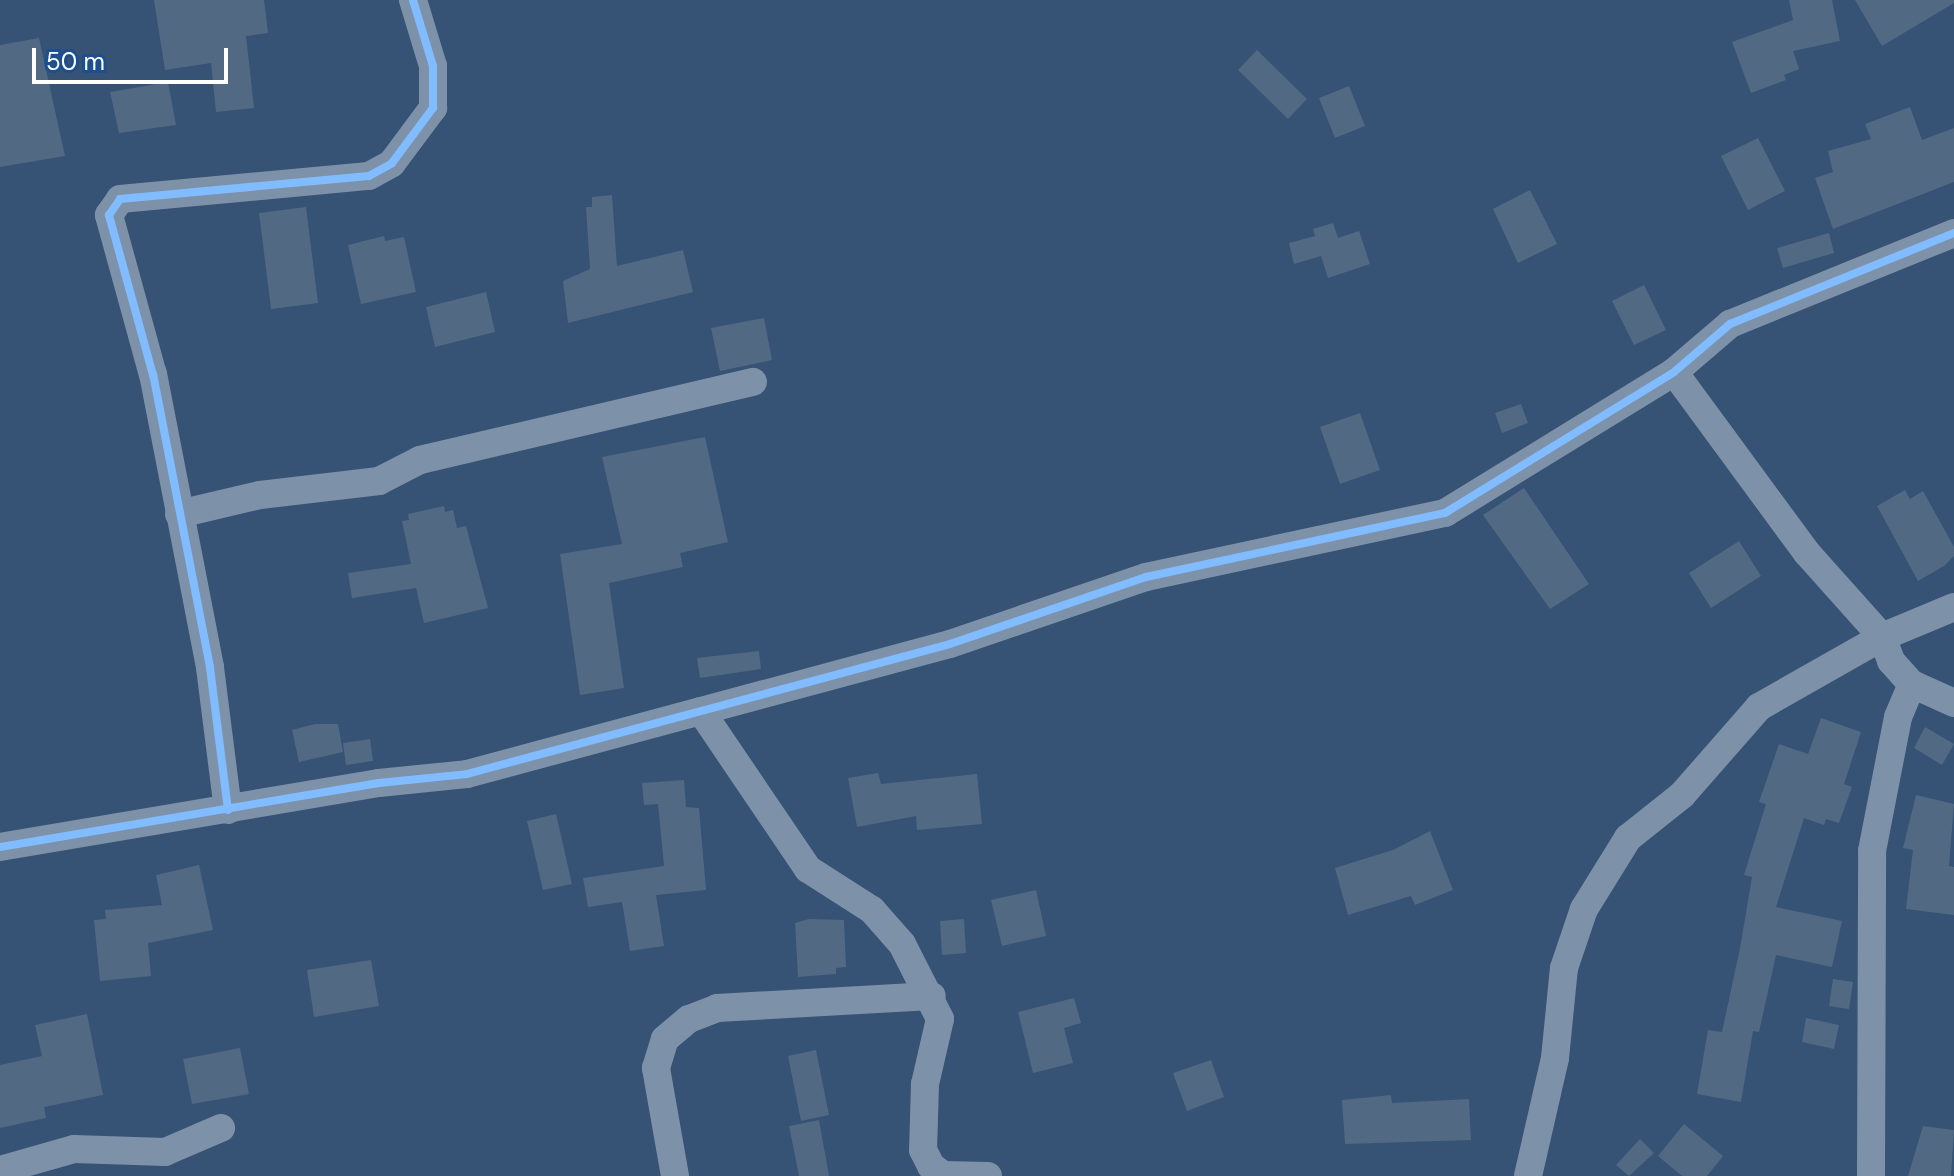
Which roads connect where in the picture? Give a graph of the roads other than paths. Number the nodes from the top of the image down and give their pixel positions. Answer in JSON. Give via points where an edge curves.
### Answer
{"nodes":[{"id":1,"x":413,"y":0,"type":"edge"},
{"id":2,"x":1954,"y":233,"type":"edge"},
{"id":3,"x":1674,"y":372,"type":"junction"},
{"id":4,"x":753,"y":382,"type":"dead end"},
{"id":5,"x":179,"y":514,"type":"junction"},
{"id":6,"x":1954,"y":607,"type":"edge"},
{"id":7,"x":1882,"y":637,"type":"junction"},
{"id":8,"x":1912,"y":684,"type":"junction"},
{"id":9,"x":1954,"y":703,"type":"edge"},
{"id":10,"x":701,"y":711,"type":"junction"},
{"id":11,"x":228,"y":810,"type":"junction"},
{"id":12,"x":0,"y":847,"type":"edge"},
{"id":13,"x":932,"y":996,"type":"junction"},
{"id":14,"x":221,"y":1128,"type":"dead end"},
{"id":15,"x":0,"y":1170,"type":"edge"},
{"id":16,"x":675,"y":1176,"type":"edge"},
{"id":17,"x":988,"y":1176,"type":"edge"},
{"id":18,"x":1528,"y":1176,"type":"edge"},
{"id":19,"x":1871,"y":1176,"type":"edge"}],
"edges":[{"from":1,"to":5,"type":"street","via":[[433,66],[433,108],[392,163],[369,176],[120,199],[109,215],[153,375]]},
{"from":2,"to":3,"type":"street","via":[[1730,324]]},
{"from":3,"to":7,"type":"street","via":[[1807,553]]},
{"from":3,"to":10,"type":"street","via":[[1445,513],[1146,577],[950,644]]},
{"from":4,"to":5,"type":"street","via":[[420,460],[379,481],[260,495]]},
{"from":5,"to":11,"type":"street","via":[[210,667]]},
{"from":6,"to":7,"type":"street"},
{"from":7,"to":8,"type":"street","via":[[1891,661]]},
{"from":7,"to":18,"type":"street","via":[[1759,707],[1682,795],[1628,838],[1603,876],[1584,909],[1564,968],[1555,1058]]},
{"from":8,"to":9,"type":"street"},
{"from":8,"to":19,"type":"street","via":[[1898,717],[1872,851]]},
{"from":10,"to":11,"type":"street","via":[[467,774],[379,783]]},
{"from":10,"to":13,"type":"street","via":[[808,869],[889,925]]},
{"from":11,"to":12,"type":"street"},
{"from":13,"to":16,"type":"street","via":[[717,1008],[689,1019],[665,1039],[656,1068]]},
{"from":13,"to":17,"type":"street","via":[[940,1019],[925,1084],[923,1150],[943,1175]]},
{"from":14,"to":15,"type":"street","via":[[165,1152],[74,1149]]}]}
